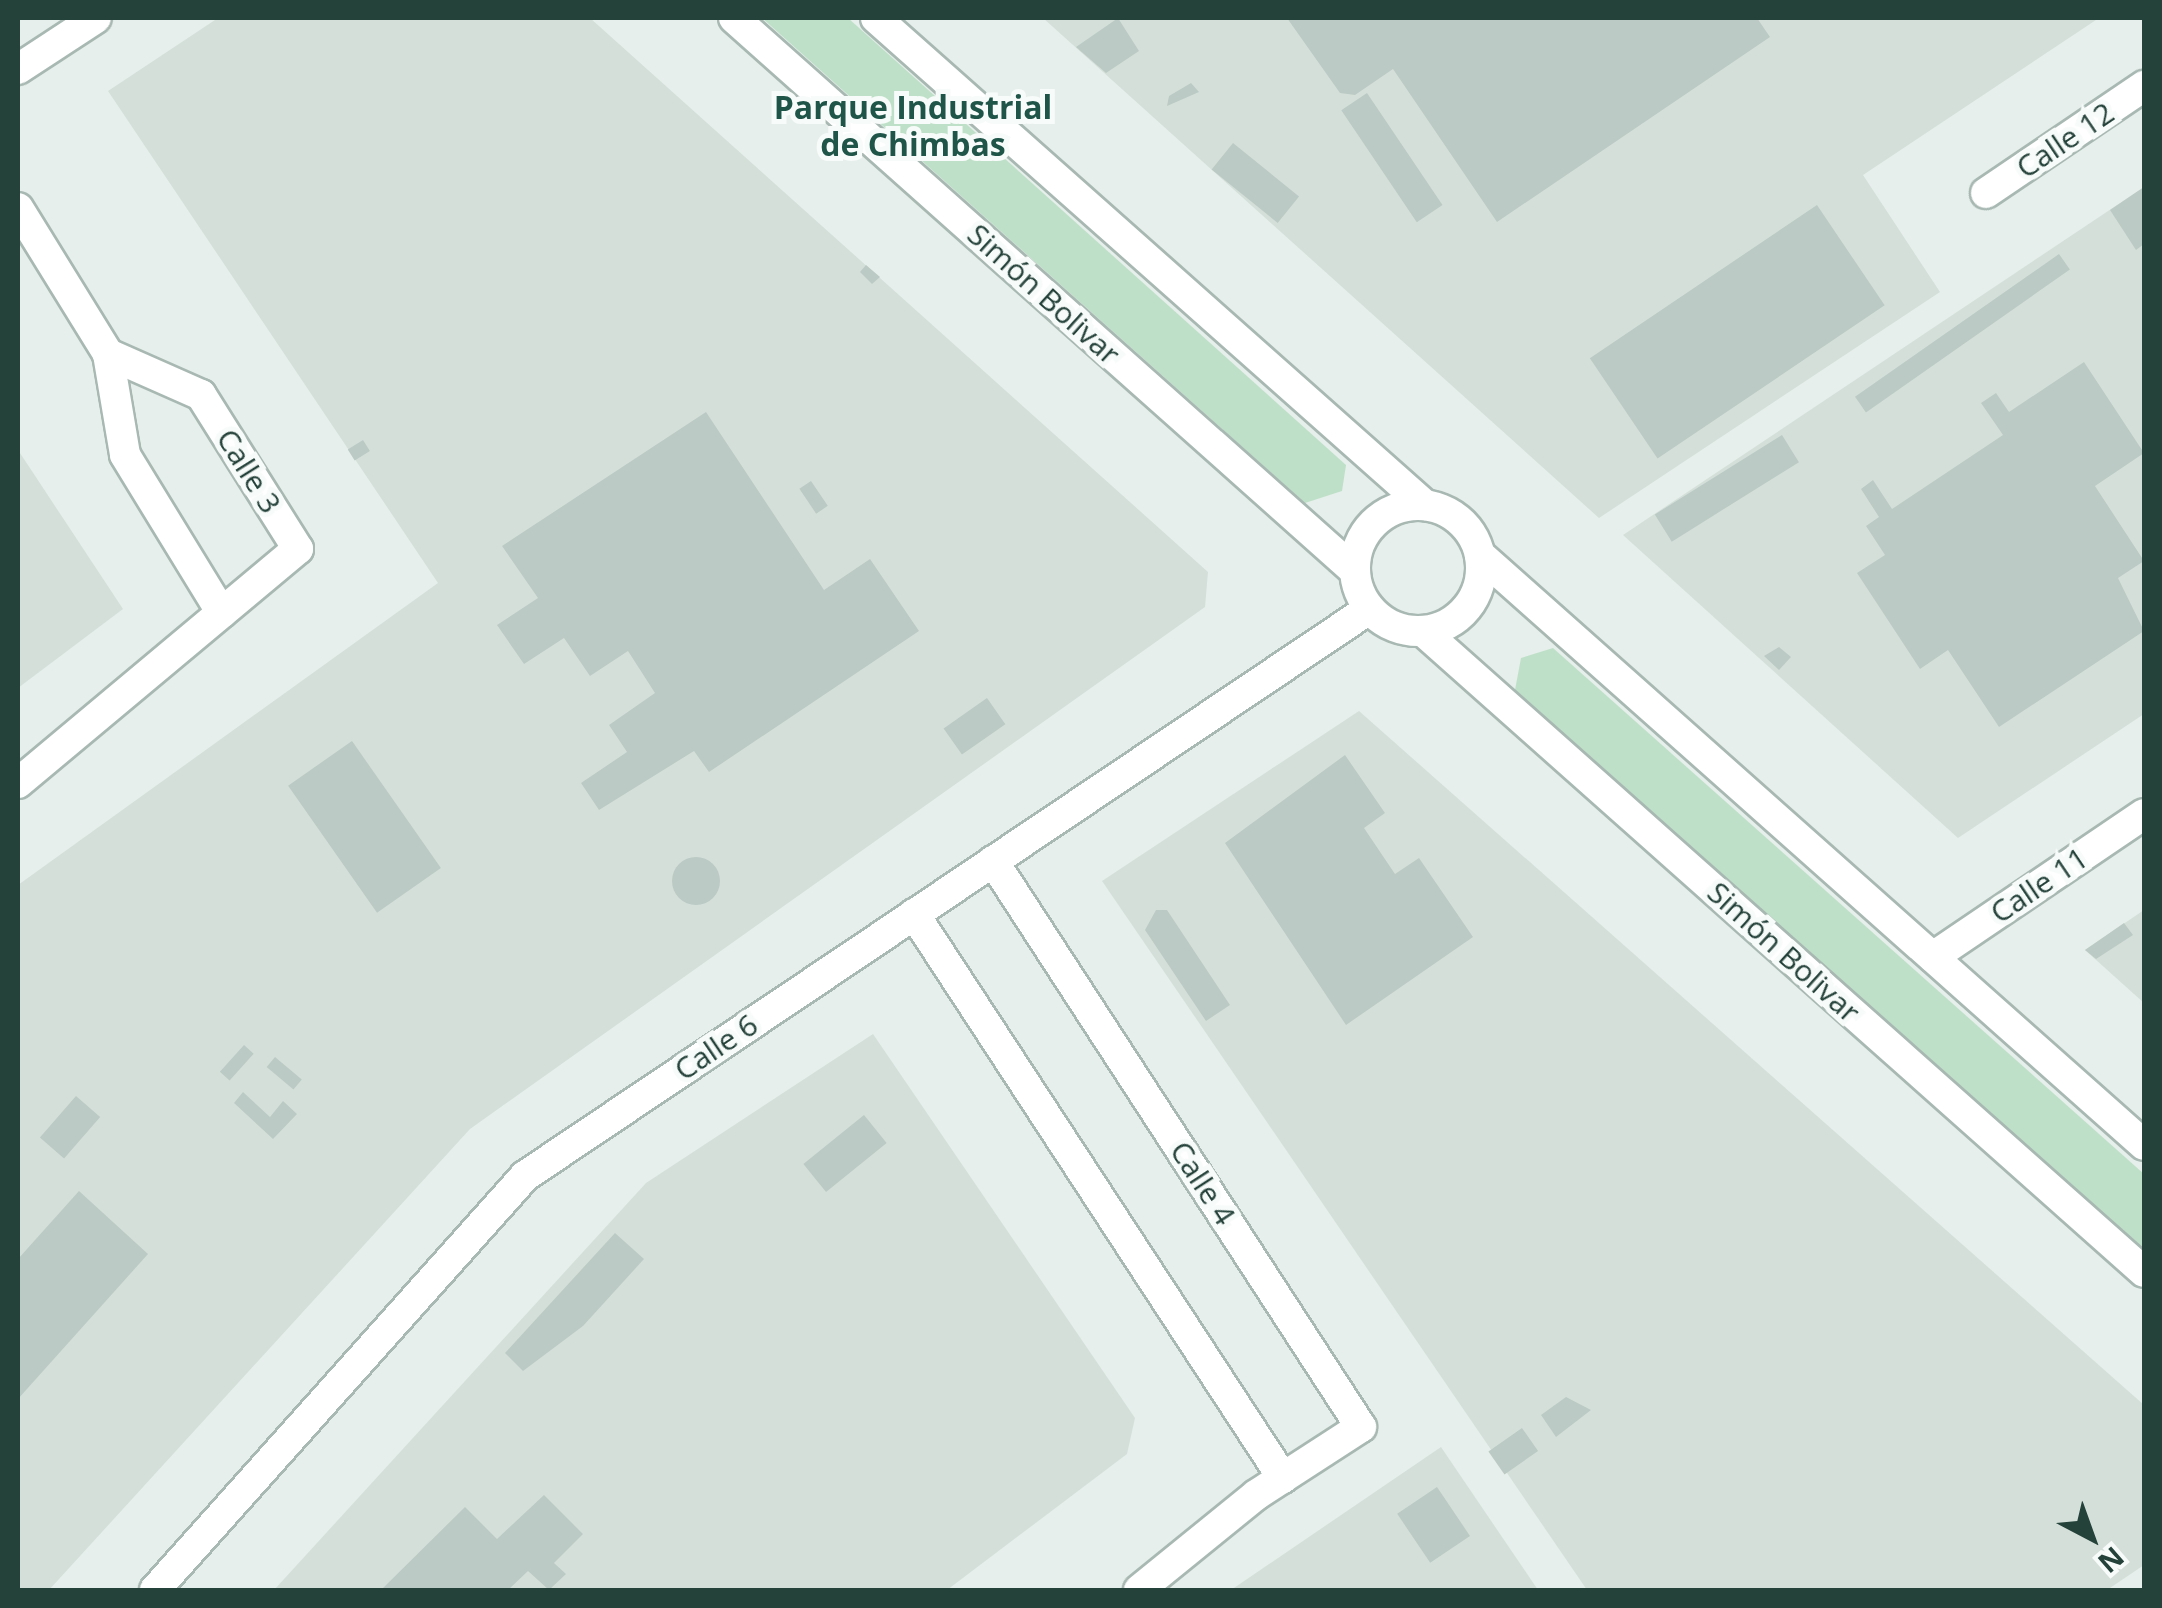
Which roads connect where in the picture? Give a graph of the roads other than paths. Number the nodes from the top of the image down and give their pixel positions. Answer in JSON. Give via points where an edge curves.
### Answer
{"nodes":[{"id":1,"x":96,"y":18,"type":"edge"},
{"id":2,"x":734,"y":18,"type":"edge"},
{"id":3,"x":876,"y":18,"type":"edge"},
{"id":4,"x":18,"y":70,"type":"edge"},
{"id":5,"x":2144,"y":86,"type":"edge"},
{"id":6,"x":1986,"y":193,"type":"dead end"},
{"id":7,"x":18,"y":208,"type":"edge"},
{"id":8,"x":108,"y":354,"type":"junction"},
{"id":9,"x":1424,"y":505,"type":"junction"},
{"id":10,"x":1480,"y":555,"type":"junction"},
{"id":11,"x":1354,"y":570,"type":"junction"},
{"id":12,"x":1369,"y":609,"type":"junction"},
{"id":13,"x":222,"y":613,"type":"junction"},
{"id":14,"x":1424,"y":632,"type":"junction"},
{"id":15,"x":18,"y":783,"type":"edge"},
{"id":16,"x":2144,"y":814,"type":"edge"},
{"id":17,"x":993,"y":861,"type":"junction"},
{"id":18,"x":914,"y":914,"type":"junction"},
{"id":19,"x":1933,"y":957,"type":"junction"},
{"id":20,"x":2144,"y":1144,"type":"edge"},
{"id":21,"x":2144,"y":1272,"type":"edge"},
{"id":22,"x":1283,"y":1478,"type":"junction"},
{"id":23,"x":155,"y":1590,"type":"edge"},
{"id":24,"x":1140,"y":1590,"type":"edge"}],
"edges":[{"from":1,"to":4,"type":"street"},
{"from":2,"to":11,"type":"street","name":"Simón Bolivar"},
{"from":3,"to":9,"type":"street"},
{"from":5,"to":6,"type":"street","name":"Calle 12"},
{"from":7,"to":8,"type":"street"},
{"from":8,"to":13,"type":"street","via":[[124,455]]},
{"from":8,"to":13,"type":"street","name":"Calle 3","via":[[201,395],[298,550]]},
{"from":9,"to":10,"type":"street","via":[[1454,516]]},
{"from":9,"to":11,"type":"street","via":[[1375,522]]},
{"from":10,"to":14,"type":"street","via":[[1469,606]]},
{"from":10,"to":19,"type":"street"},
{"from":11,"to":12,"type":"street"},
{"from":12,"to":14,"type":"street","via":[[1394,627]]},
{"from":12,"to":17,"type":"street","name":"Calle 6"},
{"from":13,"to":15,"type":"street","name":"Calle 3"},
{"from":14,"to":21,"type":"street","name":"Simón Bolivar"},
{"from":16,"to":19,"type":"street","name":"Calle 11"},
{"from":17,"to":18,"type":"street","name":"Calle 6"},
{"from":17,"to":22,"type":"street","name":"Calle 4","via":[[1361,1427]]},
{"from":18,"to":22,"type":"street"},
{"from":18,"to":23,"type":"street","name":"Calle 6","via":[[525,1176]]},
{"from":19,"to":20,"type":"street"},
{"from":22,"to":24,"type":"street","name":"Calle 4"}]}
